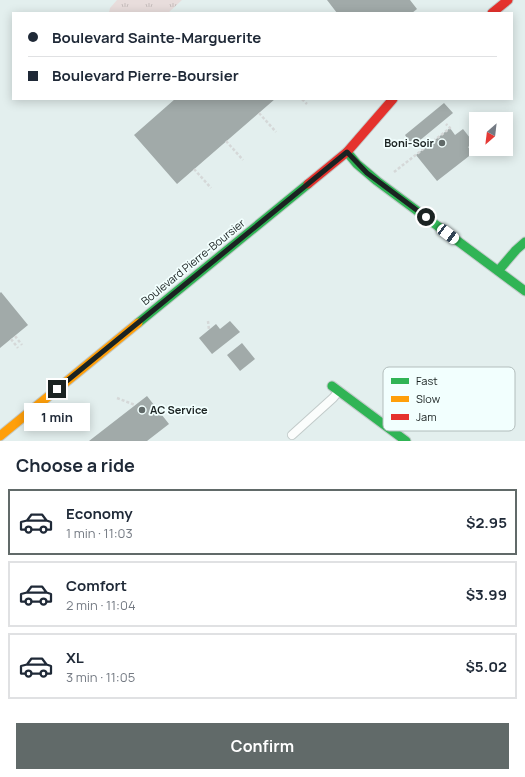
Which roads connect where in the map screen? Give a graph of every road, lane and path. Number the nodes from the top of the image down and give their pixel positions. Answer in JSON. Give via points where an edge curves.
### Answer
{"nodes":[{"id":1,"x":508,"y":0,"type":"edge"},
{"id":2,"x":493,"y":12,"type":"edge"},
{"id":3,"x":303,"y":100,"type":"edge"},
{"id":4,"x":392,"y":100,"type":"edge"},
{"id":5,"x":307,"y":104,"type":"dead end"},
{"id":6,"x":259,"y":113,"type":"dead end"},
{"id":7,"x":446,"y":124,"type":"dead end"},
{"id":8,"x":276,"y":132,"type":"dead end"},
{"id":9,"x":433,"y":136,"type":"dead end"},
{"id":10,"x":436,"y":139,"type":"junction"},
{"id":11,"x":226,"y":141,"type":"dead end"},
{"id":12,"x":347,"y":152,"type":"junction"},
{"id":13,"x":243,"y":160,"type":"dead end"},
{"id":14,"x":194,"y":169,"type":"dead end"},
{"id":15,"x":391,"y":174,"type":"dead end"},
{"id":16,"x":210,"y":188,"type":"dead end"},
{"id":17,"x":525,"y":242,"type":"edge"},
{"id":18,"x":498,"y":271,"type":"junction"},
{"id":19,"x":525,"y":291,"type":"edge"},
{"id":20,"x":208,"y":321,"type":"dead end"},
{"id":21,"x":209,"y":330,"type":"dead end"},
{"id":22,"x":15,"y":336,"type":"dead end"},
{"id":23,"x":11,"y":339,"type":"dead end"},
{"id":24,"x":22,"y":345,"type":"dead end"},
{"id":25,"x":18,"y":348,"type":"dead end"},
{"id":26,"x":335,"y":389,"type":"joint"},
{"id":27,"x":117,"y":398,"type":"dead end"},
{"id":28,"x":135,"y":405,"type":"dead end"},
{"id":29,"x":383,"y":424,"type":"edge"},
{"id":30,"x":392,"y":431,"type":"edge"},
{"id":31,"x":292,"y":435,"type":"dead end"},
{"id":32,"x":0,"y":436,"type":"edge"},
{"id":33,"x":406,"y":441,"type":"edge"}],
"edges":[{"from":1,"to":2,"type":"street"},
{"from":3,"to":5,"type":"path"},
{"from":4,"to":12,"type":"street","name":"Boulevard Pierre-Boursier"},
{"from":6,"to":8,"type":"path"},
{"from":7,"to":10,"type":"path","via":[[450,128]]},
{"from":9,"to":10,"type":"path"},
{"from":10,"to":15,"type":"path"},
{"from":11,"to":13,"type":"path"},
{"from":12,"to":18,"type":"street","via":[[377,181]]},
{"from":12,"to":32,"type":"street","name":"Boulevard Pierre-Boursier"},
{"from":14,"to":16,"type":"path"},
{"from":17,"to":18,"type":"street"},
{"from":18,"to":19,"type":"street"},
{"from":20,"to":21,"type":"path"},
{"from":22,"to":24,"type":"path"},
{"from":23,"to":25,"type":"path"},
{"from":26,"to":29,"type":"street"},
{"from":26,"to":31,"type":"lane","via":[[333,398]]},
{"from":27,"to":28,"type":"path"},
{"from":30,"to":33,"type":"street"}]}
